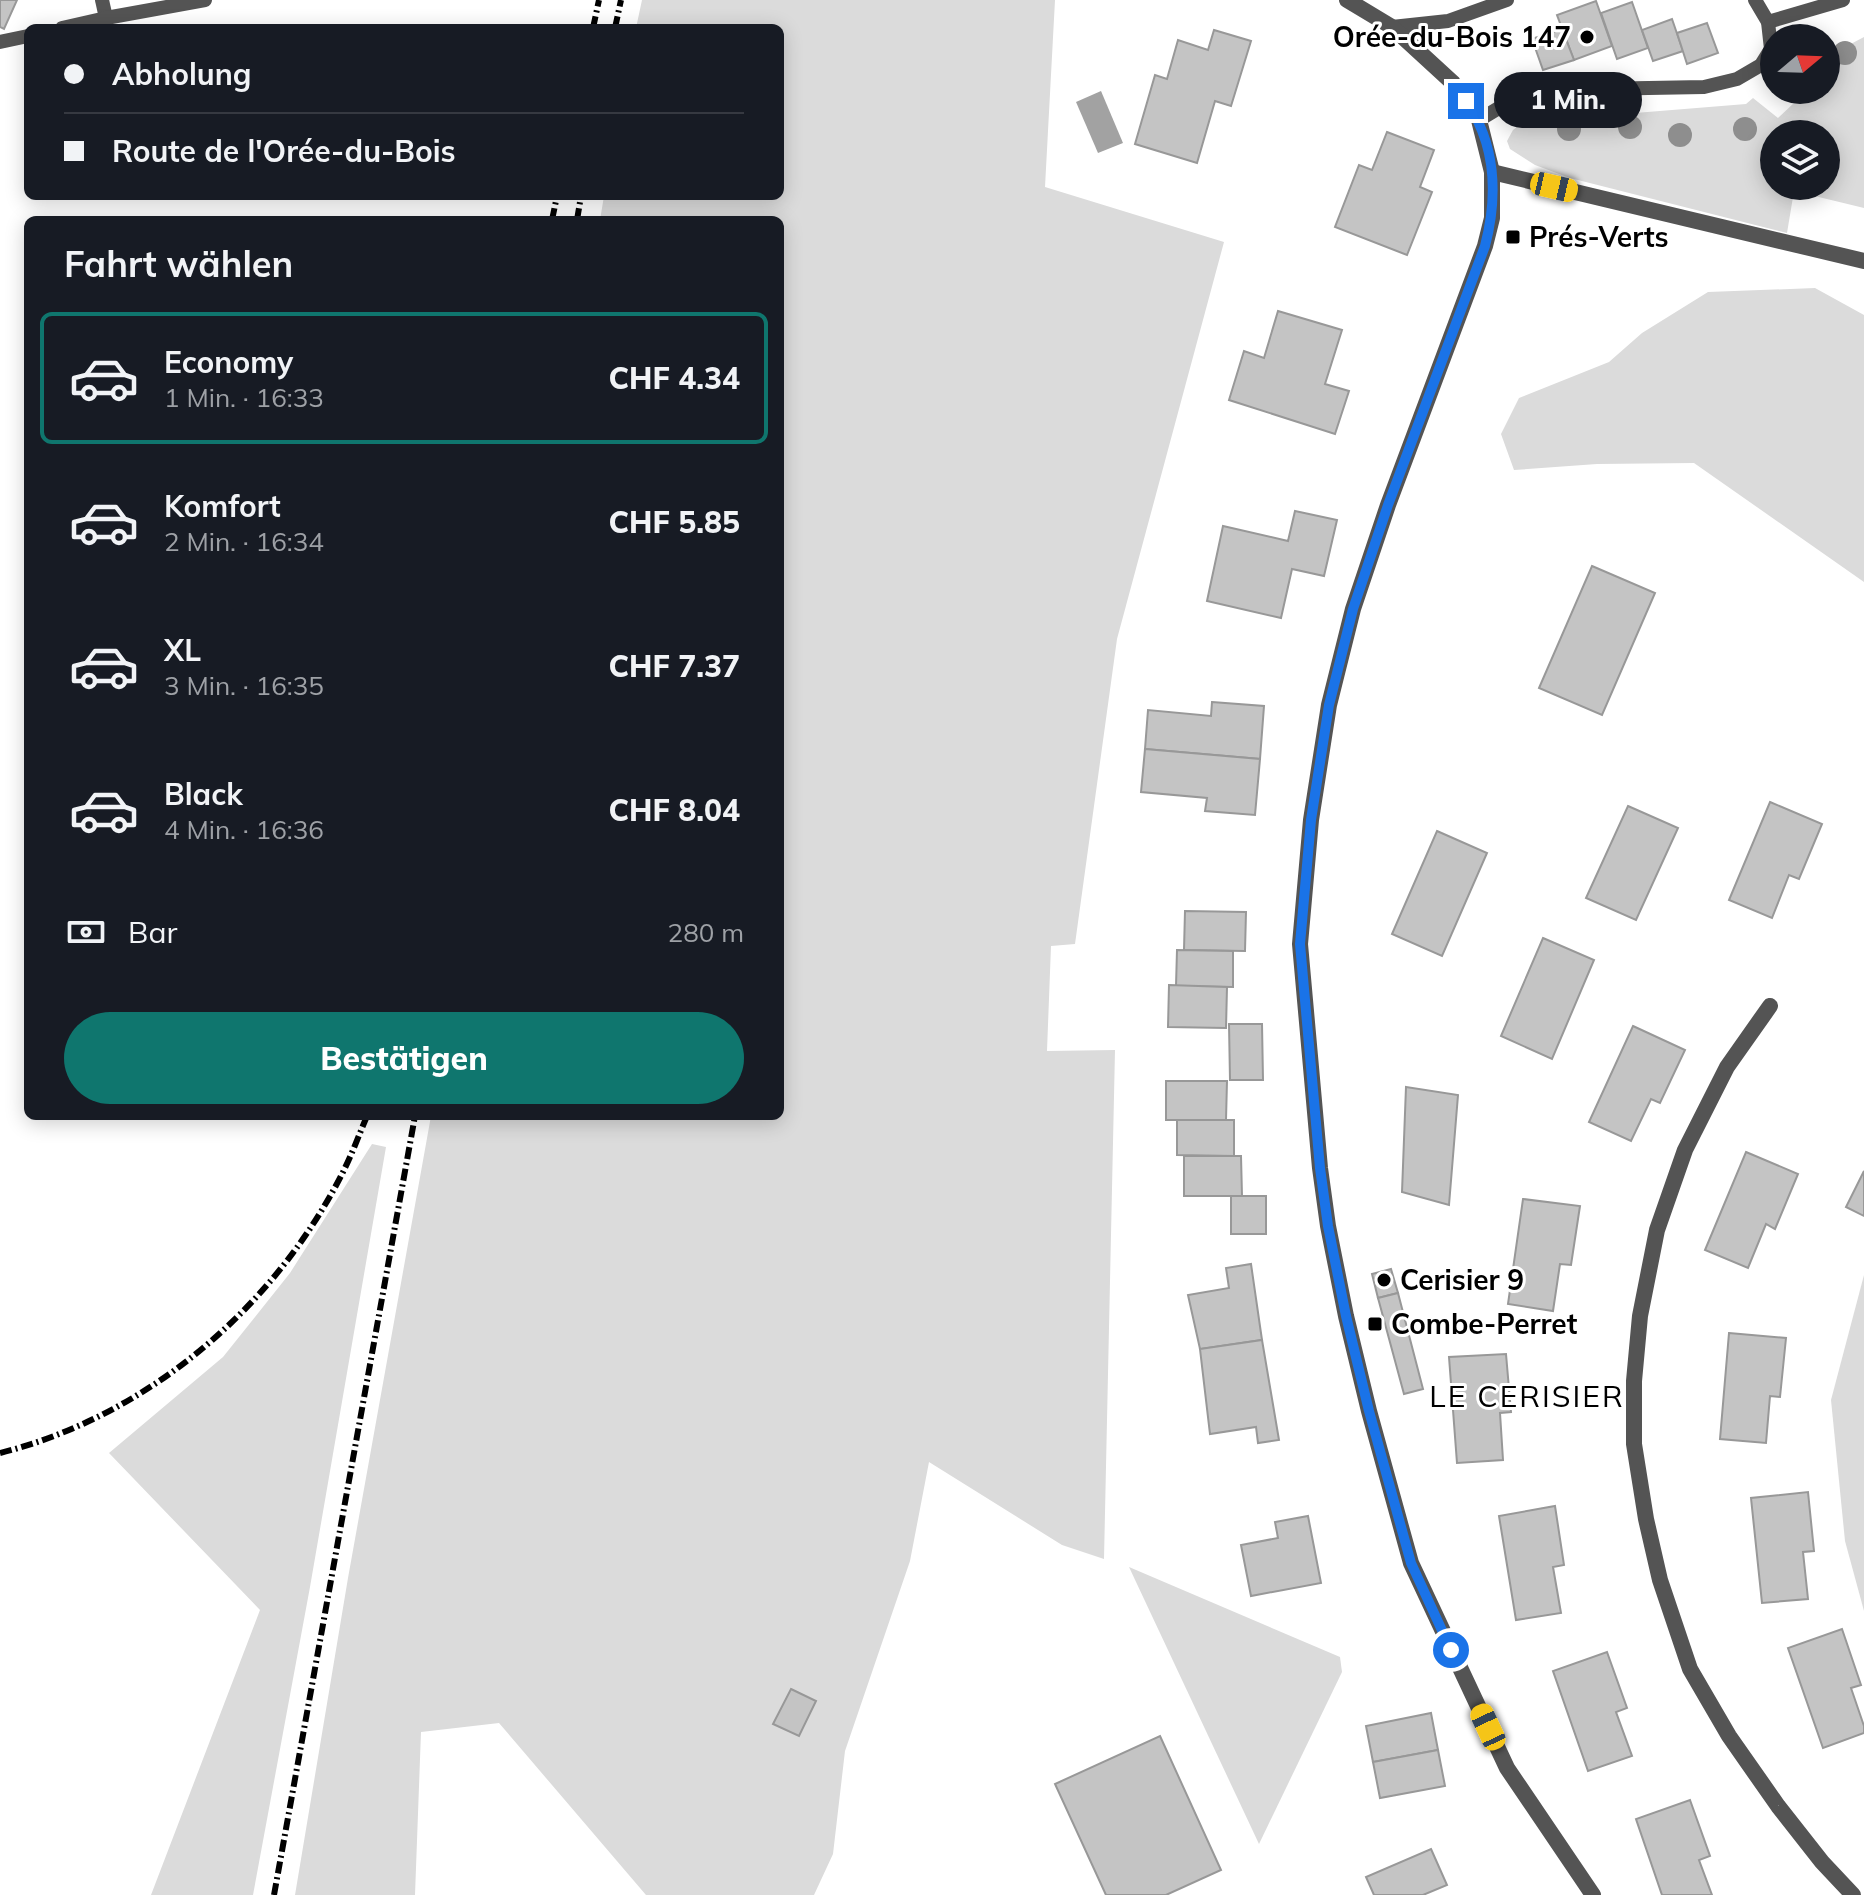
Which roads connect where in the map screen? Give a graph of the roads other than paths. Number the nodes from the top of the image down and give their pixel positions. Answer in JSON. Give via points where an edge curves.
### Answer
{"nodes":[{"id":1,"x":102,"y":0,"type":"edge"},
{"id":2,"x":205,"y":0,"type":"edge"},
{"id":3,"x":1347,"y":0,"type":"edge"},
{"id":4,"x":1507,"y":0,"type":"edge"},
{"id":5,"x":1755,"y":0,"type":"edge"},
{"id":6,"x":1843,"y":0,"type":"edge"},
{"id":7,"x":106,"y":18,"type":"junction"},
{"id":8,"x":1768,"y":22,"type":"junction"},
{"id":9,"x":80,"y":24,"type":"edge"},
{"id":10,"x":1392,"y":27,"type":"junction"},
{"id":11,"x":24,"y":37,"type":"edge"},
{"id":12,"x":0,"y":42,"type":"edge"},
{"id":13,"x":1479,"y":120,"type":"junction"},
{"id":14,"x":1492,"y":172,"type":"junction"},
{"id":15,"x":1864,"y":261,"type":"edge"},
{"id":16,"x":1770,"y":1006,"type":"dead end"},
{"id":17,"x":1593,"y":1895,"type":"edge"},
{"id":18,"x":1853,"y":1895,"type":"edge"}],
"edges":[{"from":1,"to":7,"type":"lane"},
{"from":2,"to":7,"type":"lane"},
{"from":3,"to":10,"type":"street"},
{"from":4,"to":10,"type":"lane","via":[[1448,21]]},
{"from":5,"to":8,"type":"lane"},
{"from":6,"to":8,"type":"lane"},
{"from":7,"to":9,"type":"lane"},
{"from":8,"to":13,"type":"lane","via":[[1771,49],[1761,65],[1737,79],[1704,87],[1593,89],[1512,100]]},
{"from":10,"to":13,"type":"street","via":[[1453,83]]},
{"from":11,"to":12,"type":"lane"},
{"from":13,"to":14,"type":"street"},
{"from":14,"to":15,"type":"street"},
{"from":14,"to":17,"type":"street","via":[[1492,218],[1485,246],[1388,505],[1353,609],[1329,705],[1311,820],[1300,944],[1328,1226],[1365,1398],[1411,1563],[1507,1768]]},
{"from":16,"to":18,"type":"street","via":[[1713,1094],[1685,1150],[1657,1230],[1639,1329],[1634,1444],[1660,1580],[1690,1669],[1778,1806]]}]}
